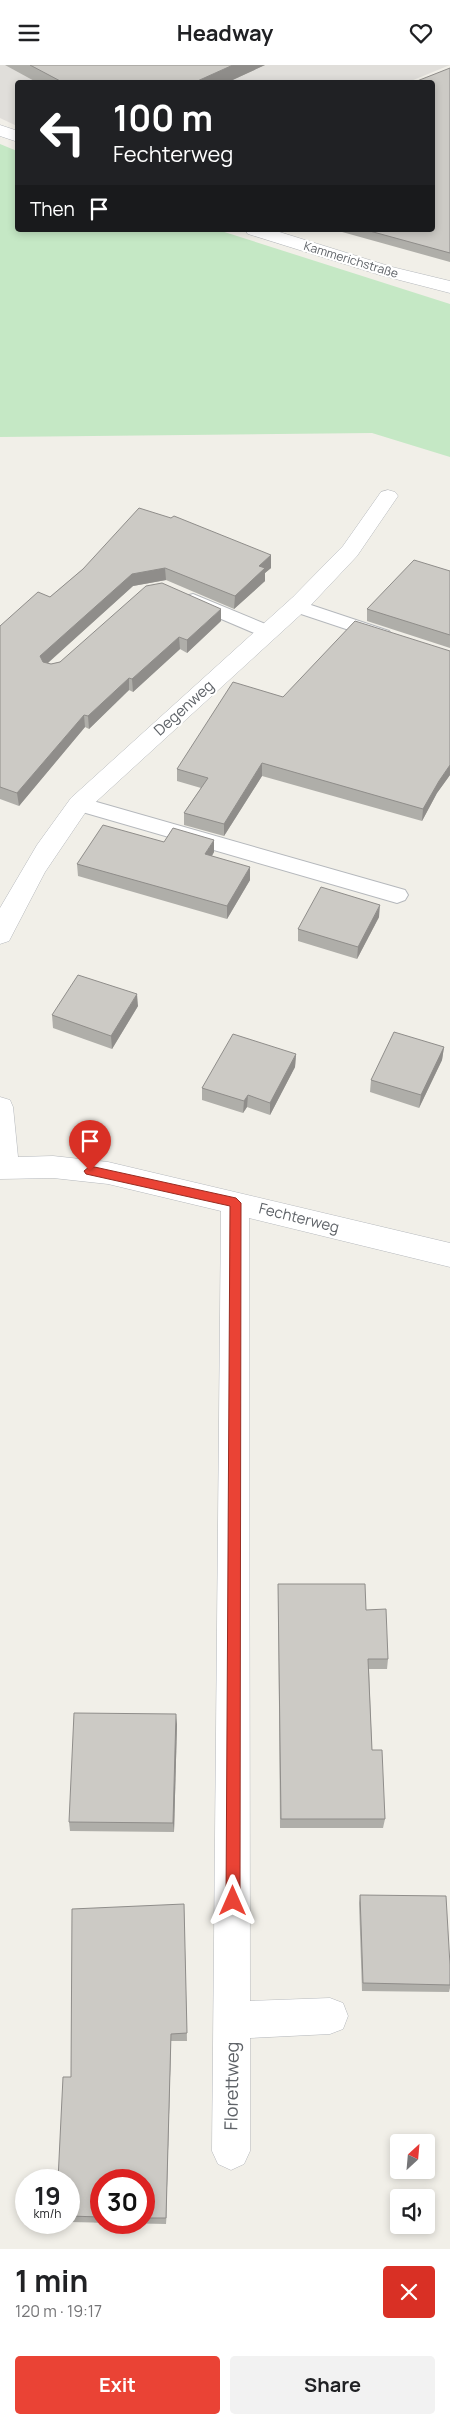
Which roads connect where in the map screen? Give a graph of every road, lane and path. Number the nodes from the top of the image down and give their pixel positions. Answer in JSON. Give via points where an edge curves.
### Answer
{"nodes":[{"id":1,"x":0,"y":130,"type":"edge"},
{"id":2,"x":15,"y":136,"type":"edge"},
{"id":3,"x":260,"y":232,"type":"edge"},
{"id":4,"x":450,"y":287,"type":"edge"},
{"id":5,"x":388,"y":496,"type":"dead end"},
{"id":6,"x":174,"y":592,"type":"edge"},
{"id":7,"x":296,"y":606,"type":"junction"},
{"id":8,"x":268,"y":631,"type":"junction"},
{"id":9,"x":396,"y":639,"type":"edge"},
{"id":10,"x":79,"y":804,"type":"junction"},
{"id":11,"x":397,"y":895,"type":"dead end"},
{"id":12,"x":0,"y":935,"type":"edge"},
{"id":13,"x":0,"y":1107,"type":"edge"},
{"id":14,"x":3,"y":1167,"type":"edge"},
{"id":15,"x":236,"y":1203,"type":"junction"},
{"id":16,"x":450,"y":1255,"type":"edge"},
{"id":17,"x":330,"y":2016,"type":"dead end"},
{"id":18,"x":232,"y":2020,"type":"junction"},
{"id":19,"x":231,"y":2151,"type":"dead end"}],
"edges":[{"from":1,"to":2,"type":"street"},
{"from":3,"to":4,"type":"street","name":"Kammerichstraße"},
{"from":5,"to":7,"type":"street","name":"Degenweg","via":[[350,551]]},
{"from":6,"to":8,"type":"lane"},
{"from":7,"to":8,"type":"street","name":"Degenweg"},
{"from":7,"to":9,"type":"lane"},
{"from":8,"to":10,"type":"street","name":"Degenweg"},
{"from":10,"to":11,"type":"lane"},
{"from":10,"to":12,"type":"street","name":"Degenweg","via":[[54,837]]},
{"from":13,"to":14,"type":"street"},
{"from":14,"to":15,"type":"street","name":"Fechterweg","via":[[53,1167],[108,1173]]},
{"from":15,"to":16,"type":"street","name":"Fechterweg"},
{"from":15,"to":18,"type":"street","name":"Florettweg"},
{"from":17,"to":18,"type":"street","name":"Florettweg"},
{"from":18,"to":19,"type":"street","name":"Florettweg"}]}
